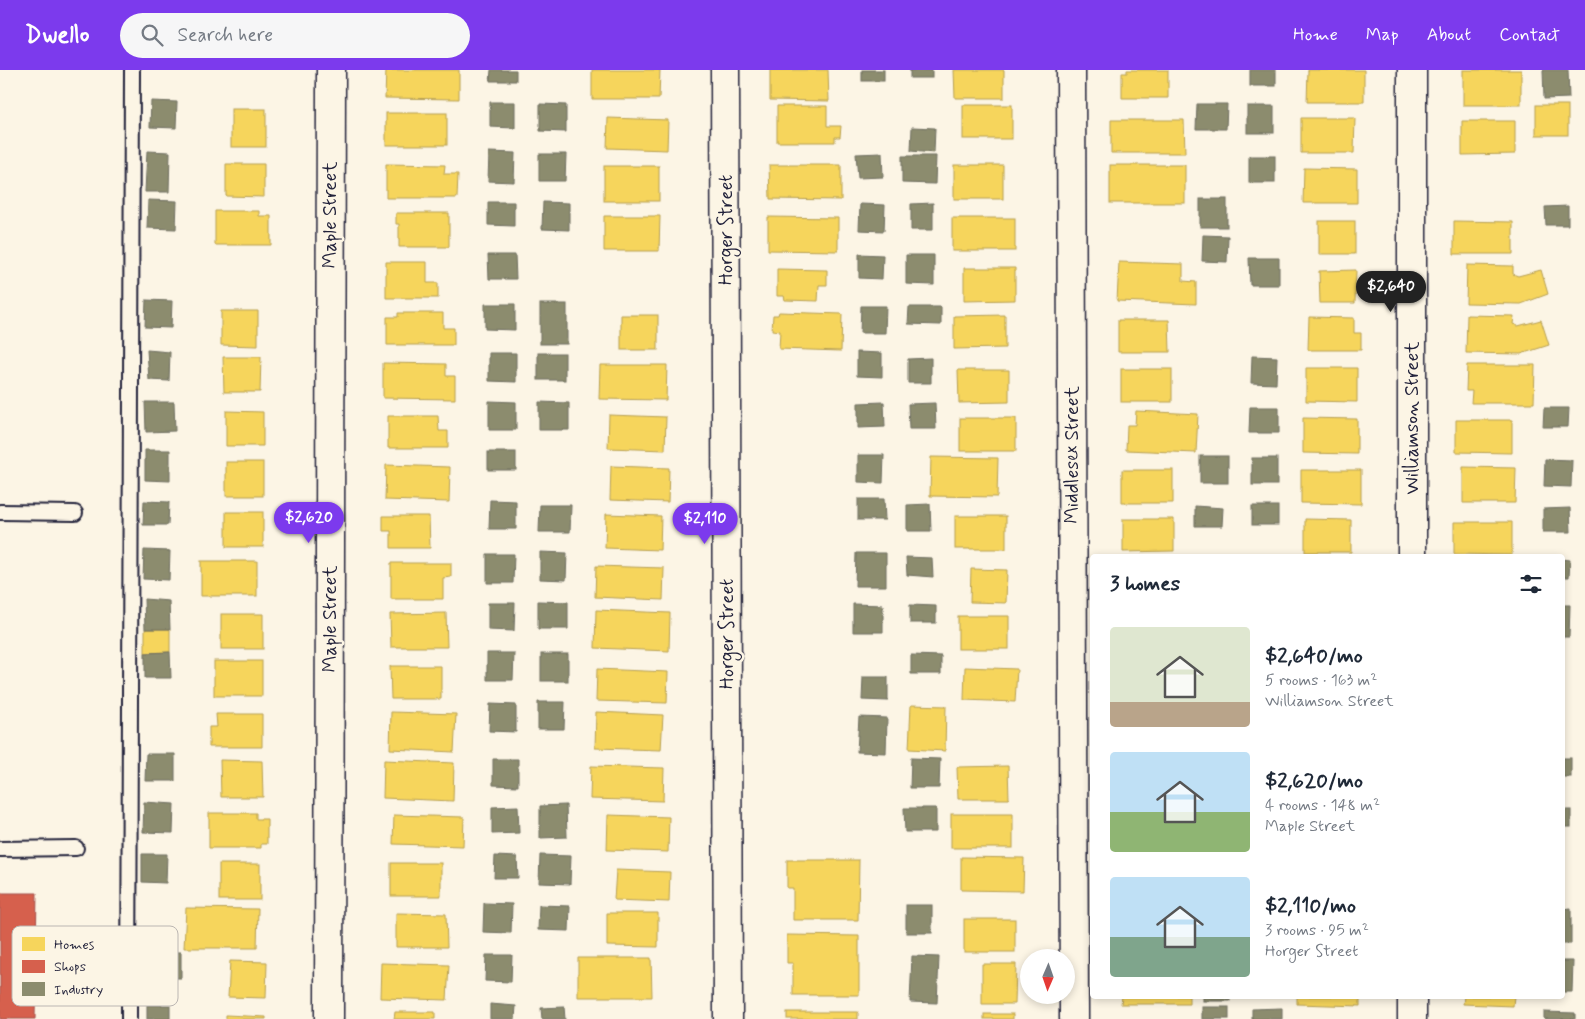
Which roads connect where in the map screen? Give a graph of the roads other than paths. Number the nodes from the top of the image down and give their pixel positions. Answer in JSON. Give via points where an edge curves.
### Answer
{"nodes":[{"id":1,"x":132,"y":70,"type":"edge"},
{"id":2,"x":331,"y":70,"type":"edge"},
{"id":3,"x":726,"y":70,"type":"edge"},
{"id":4,"x":1070,"y":70,"type":"edge"},
{"id":5,"x":1412,"y":70,"type":"edge"},
{"id":6,"x":0,"y":512,"type":"edge"},
{"id":7,"x":75,"y":513,"type":"dead end"},
{"id":8,"x":1412,"y":554,"type":"edge"},
{"id":9,"x":76,"y":848,"type":"dead end"},
{"id":10,"x":0,"y":849,"type":"edge"},
{"id":11,"x":129,"y":926,"type":"edge"},
{"id":12,"x":1412,"y":999,"type":"edge"},
{"id":13,"x":129,"y":1006,"type":"edge"},
{"id":14,"x":129,"y":1019,"type":"edge"},
{"id":15,"x":329,"y":1019,"type":"edge"},
{"id":16,"x":728,"y":1019,"type":"edge"},
{"id":17,"x":1074,"y":1019,"type":"edge"},
{"id":18,"x":1412,"y":1019,"type":"edge"}],
"edges":[{"from":1,"to":11,"type":"lane"},
{"from":2,"to":15,"type":"street","name":"Maple Street"},
{"from":3,"to":16,"type":"street","name":"Horger Street"},
{"from":4,"to":17,"type":"street","name":"Middlesex Street"},
{"from":5,"to":8,"type":"street","name":"Williamson Street"},
{"from":6,"to":7,"type":"lane"},
{"from":9,"to":10,"type":"lane"},
{"from":12,"to":18,"type":"street"},
{"from":13,"to":14,"type":"lane"}]}
